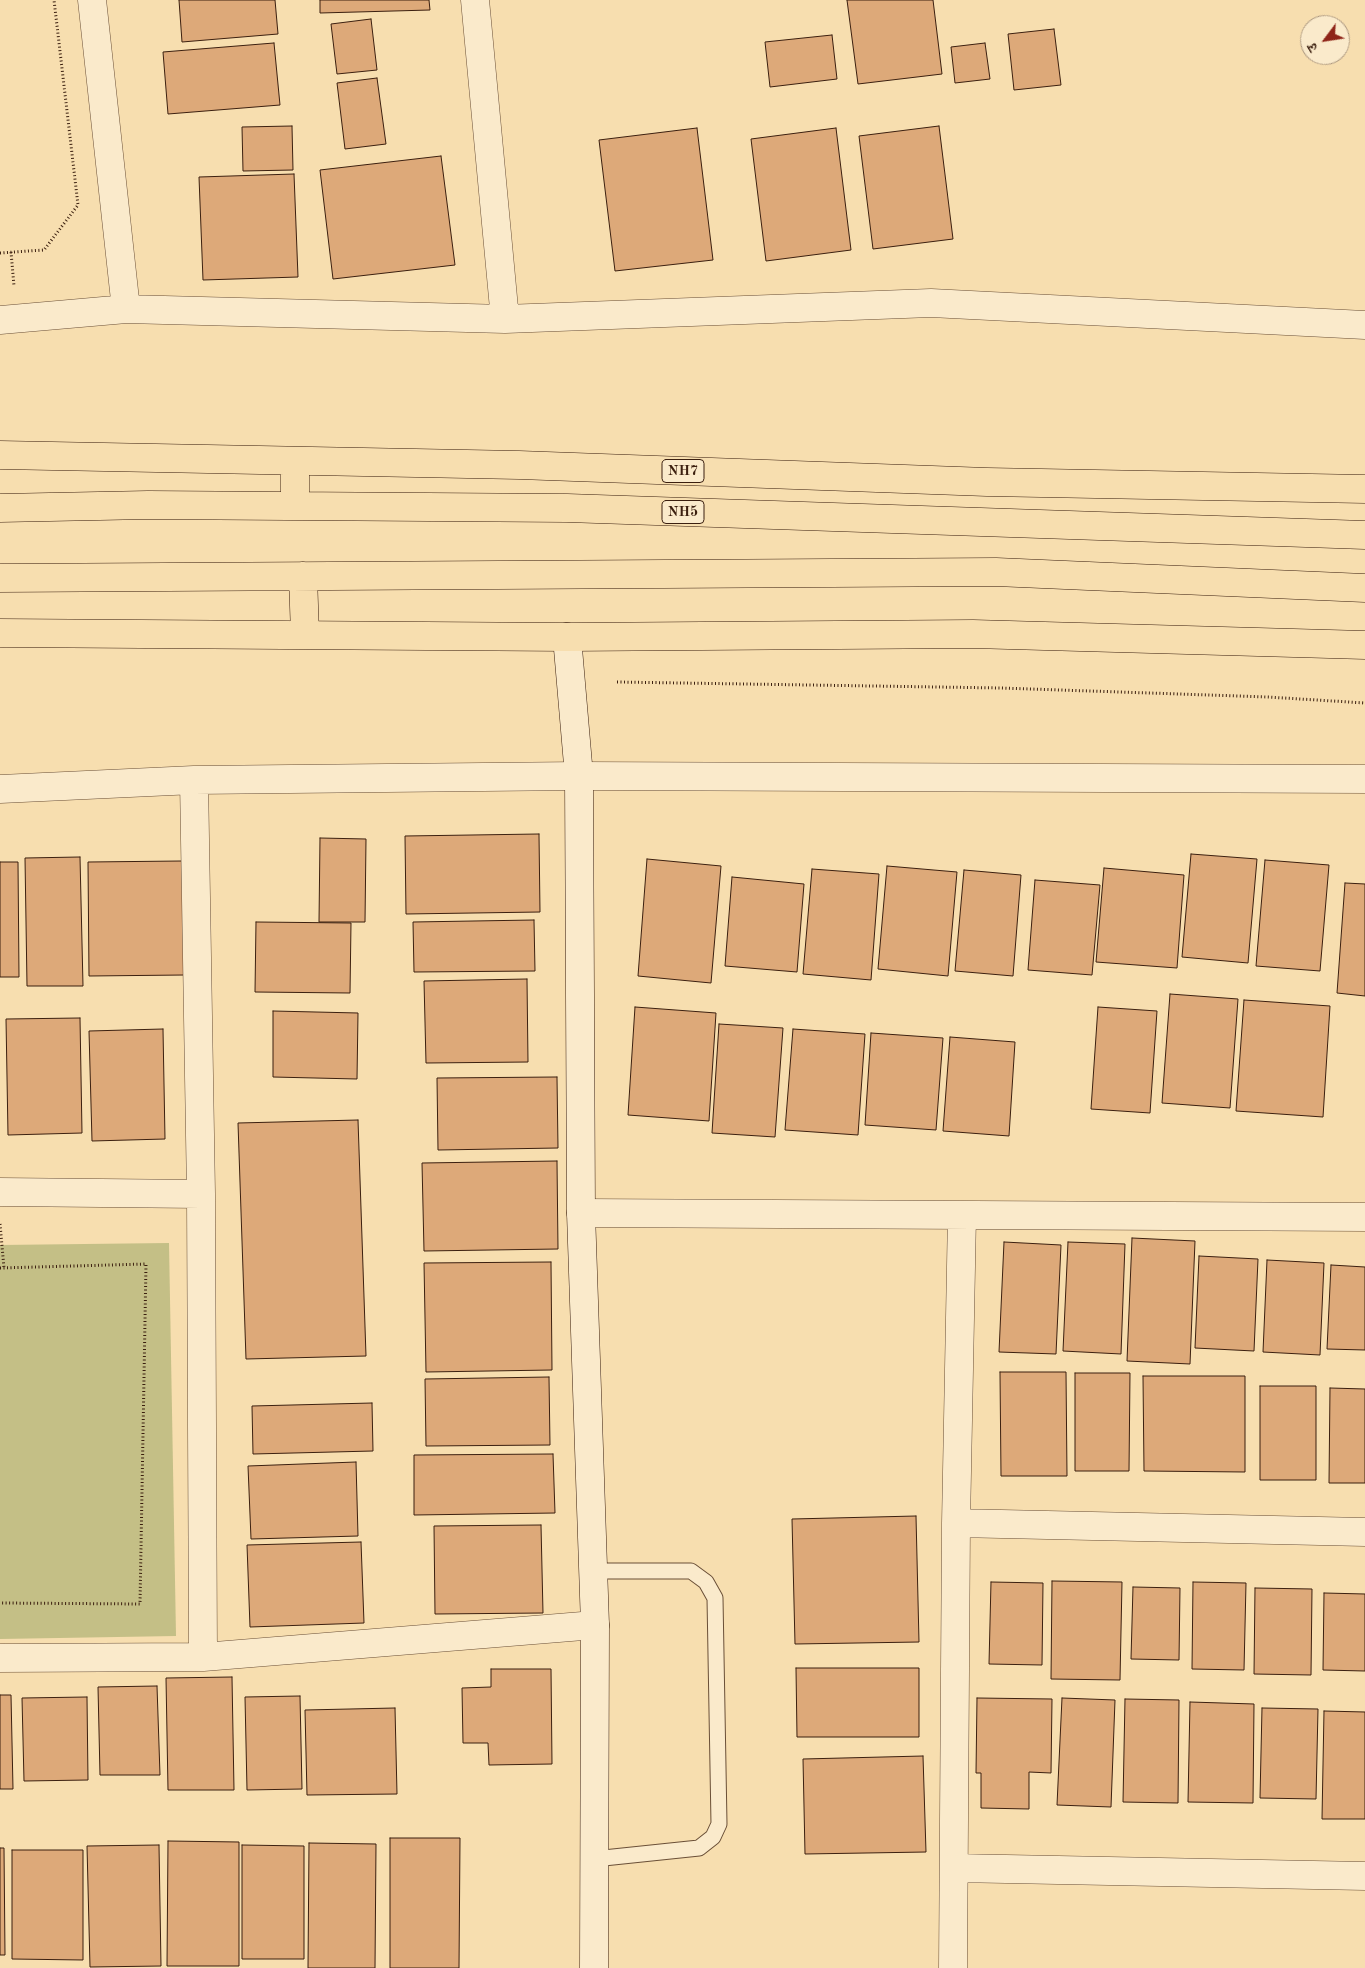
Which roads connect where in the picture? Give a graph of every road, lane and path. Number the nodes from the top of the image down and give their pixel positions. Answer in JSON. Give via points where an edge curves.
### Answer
{"nodes":[{"id":1,"x":54,"y":0,"type":"edge"},
{"id":2,"x":92,"y":0,"type":"edge"},
{"id":3,"x":475,"y":0,"type":"edge"},
{"id":4,"x":0,"y":252,"type":"edge"},
{"id":5,"x":126,"y":309,"type":"junction"},
{"id":6,"x":505,"y":319,"type":"junction"},
{"id":7,"x":0,"y":320,"type":"edge"},
{"id":8,"x":1365,"y":325,"type":"edge"},
{"id":9,"x":0,"y":455,"type":"edge"},
{"id":10,"x":295,"y":461,"type":"junction"},
{"id":11,"x":1365,"y":489,"type":"edge"},
{"id":12,"x":295,"y":506,"type":"junction"},
{"id":13,"x":0,"y":508,"type":"edge"},
{"id":14,"x":1365,"y":535,"type":"edge"},
{"id":15,"x":303,"y":576,"type":"junction"},
{"id":16,"x":0,"y":578,"type":"edge"},
{"id":17,"x":1365,"y":588,"type":"edge"},
{"id":18,"x":0,"y":633,"type":"edge"},
{"id":19,"x":305,"y":635,"type":"junction"},
{"id":20,"x":568,"y":637,"type":"junction"},
{"id":21,"x":1365,"y":645,"type":"edge"},
{"id":22,"x":617,"y":682,"type":"dead end"},
{"id":23,"x":1365,"y":703,"type":"edge"},
{"id":24,"x":578,"y":776,"type":"junction"},
{"id":25,"x":1365,"y":779,"type":"edge"},
{"id":26,"x":194,"y":780,"type":"junction"},
{"id":27,"x":0,"y":789,"type":"edge"},
{"id":28,"x":0,"y":1192,"type":"edge"},
{"id":29,"x":201,"y":1194,"type":"junction"},
{"id":30,"x":581,"y":1213,"type":"junction"},
{"id":31,"x":962,"y":1215,"type":"junction"},
{"id":32,"x":1365,"y":1218,"type":"edge"},
{"id":33,"x":0,"y":1220,"type":"edge"},
{"id":34,"x":2,"y":1268,"type":"edge"},
{"id":35,"x":956,"y":1523,"type":"junction"},
{"id":36,"x":1365,"y":1532,"type":"edge"},
{"id":37,"x":593,"y":1571,"type":"junction"},
{"id":38,"x":0,"y":1603,"type":"edge"},
{"id":39,"x":595,"y":1625,"type":"junction"},
{"id":40,"x":203,"y":1657,"type":"junction"},
{"id":41,"x":0,"y":1658,"type":"edge"},
{"id":42,"x":594,"y":1859,"type":"junction"},
{"id":43,"x":954,"y":1868,"type":"junction"},
{"id":44,"x":1365,"y":1876,"type":"edge"},
{"id":45,"x":594,"y":1968,"type":"edge"},
{"id":46,"x":953,"y":1968,"type":"edge"}],
"edges":[{"from":1,"to":4,"type":"path","via":[[78,206],[44,250]]},
{"from":2,"to":5,"type":"street"},
{"from":3,"to":6,"type":"street"},
{"from":5,"to":6,"type":"street"},
{"from":5,"to":7,"type":"street"},
{"from":6,"to":8,"type":"street","via":[[931,303]]},
{"from":9,"to":10,"type":"highway","number":"NH7"},
{"from":10,"to":11,"type":"highway","number":"NH7"},
{"from":10,"to":12,"type":"highway"},
{"from":12,"to":13,"type":"highway","number":"NH5"},
{"from":12,"to":14,"type":"highway","number":"NH5","via":[[567,508]]},
{"from":15,"to":16,"type":"highway"},
{"from":15,"to":17,"type":"highway","via":[[996,572]]},
{"from":15,"to":19,"type":"highway"},
{"from":18,"to":19,"type":"highway"},
{"from":19,"to":20,"type":"highway"},
{"from":20,"to":21,"type":"highway","via":[[973,634]]},
{"from":20,"to":24,"type":"street"},
{"from":22,"to":23,"type":"path","via":[[1001,688]]},
{"from":24,"to":25,"type":"street"},
{"from":24,"to":26,"type":"street"},
{"from":24,"to":30,"type":"street"},
{"from":26,"to":27,"type":"street"},
{"from":26,"to":29,"type":"street"},
{"from":28,"to":29,"type":"street"},
{"from":29,"to":40,"type":"street"},
{"from":30,"to":31,"type":"street"},
{"from":30,"to":37,"type":"street"},
{"from":31,"to":32,"type":"street"},
{"from":31,"to":35,"type":"street"},
{"from":33,"to":34,"type":"path"},
{"from":34,"to":38,"type":"path","via":[[146,1264],[140,1604]]},
{"from":35,"to":36,"type":"street"},
{"from":35,"to":43,"type":"street"},
{"from":37,"to":39,"type":"street"},
{"from":37,"to":42,"type":"lane","via":[[691,1571],[706,1582],[715,1598],[719,1824],[713,1836],[699,1848]]},
{"from":39,"to":40,"type":"street"},
{"from":39,"to":42,"type":"street"},
{"from":40,"to":41,"type":"street"},
{"from":42,"to":45,"type":"street"},
{"from":43,"to":44,"type":"street"},
{"from":43,"to":46,"type":"street"}]}
